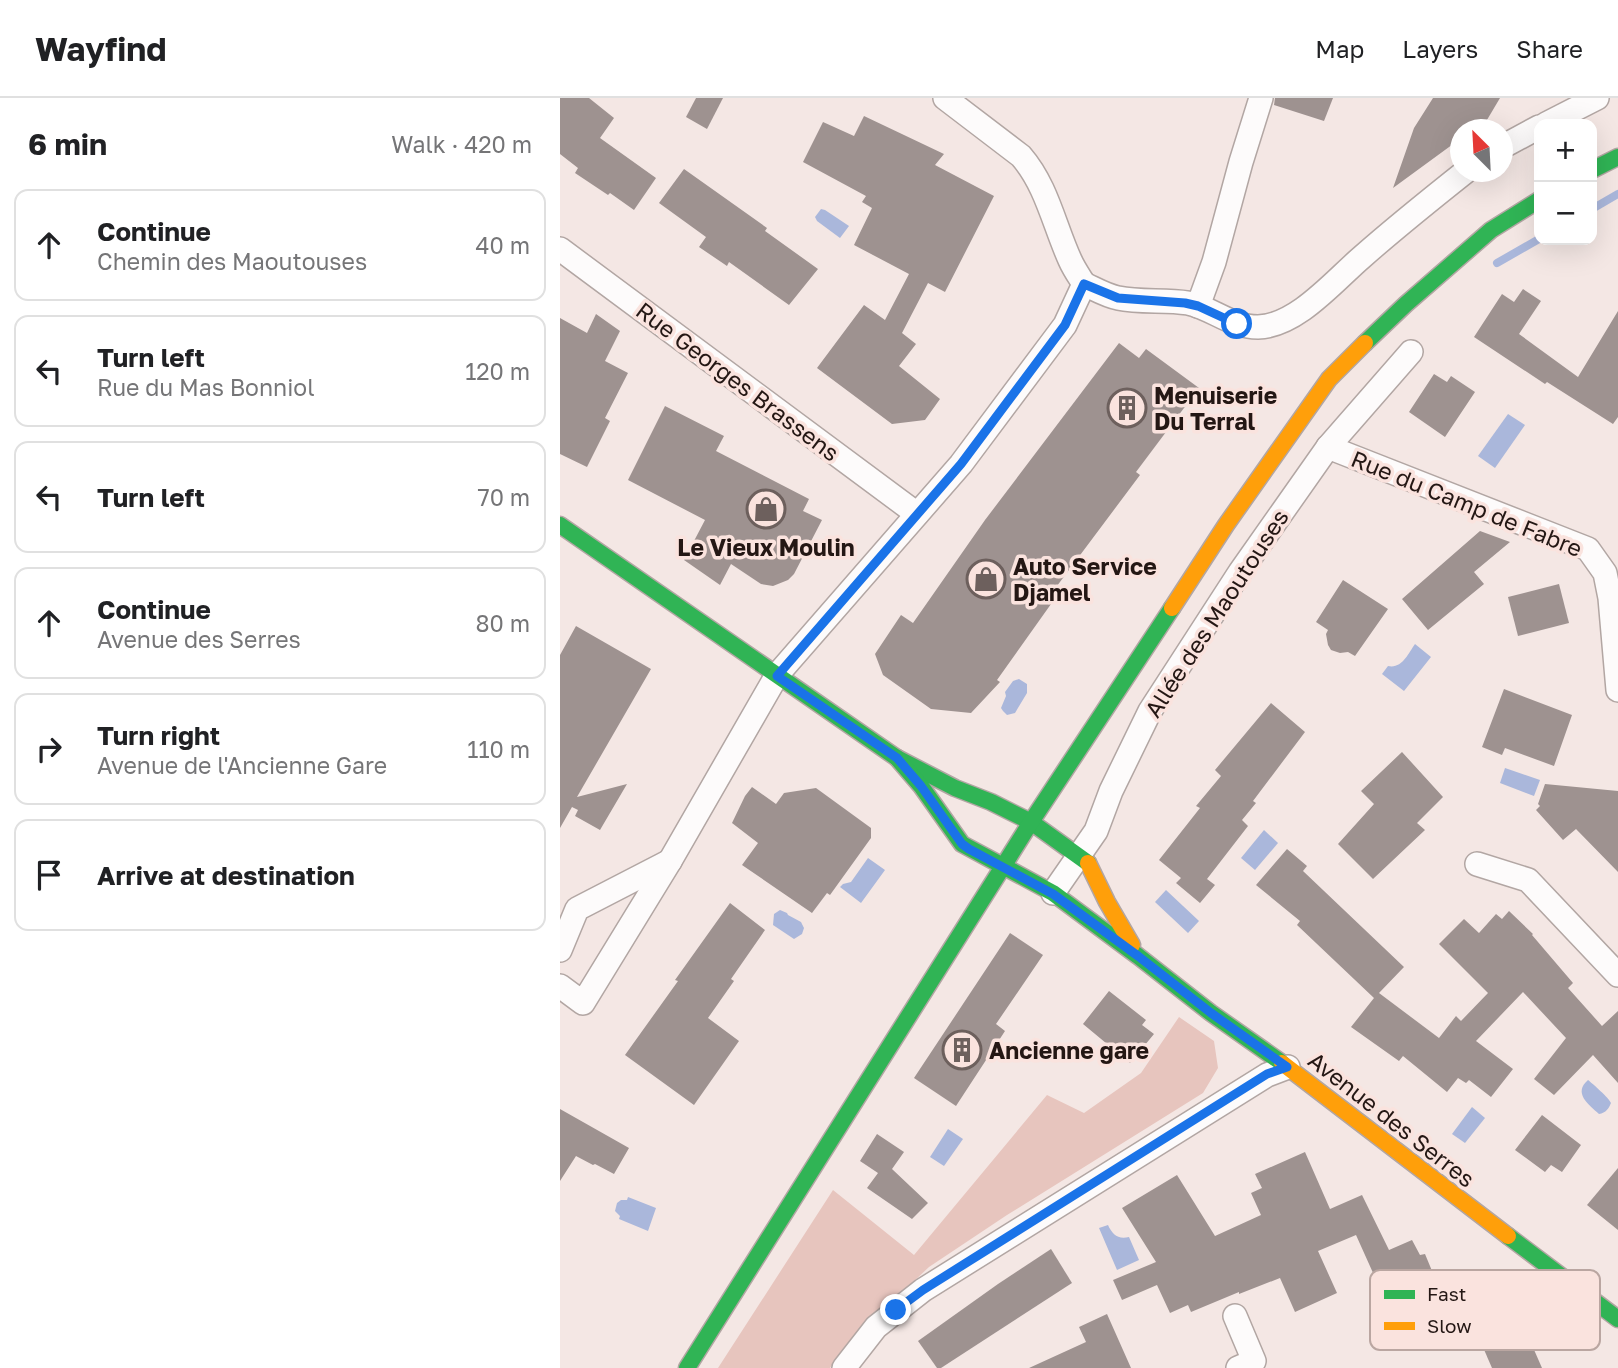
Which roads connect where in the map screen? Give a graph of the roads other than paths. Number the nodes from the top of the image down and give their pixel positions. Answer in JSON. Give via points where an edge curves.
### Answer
{"nodes":[{"id":1,"x":945,"y":98,"type":"edge"},
{"id":2,"x":1261,"y":98,"type":"edge"},
{"id":3,"x":1597,"y":98,"type":"edge"},
{"id":4,"x":1556,"y":119,"type":"edge"},
{"id":5,"x":1534,"y":130,"type":"edge"},
{"id":6,"x":1513,"y":141,"type":"edge"},
{"id":7,"x":1618,"y":156,"type":"edge"},
{"id":8,"x":1597,"y":167,"type":"edge"},
{"id":9,"x":1453,"y":182,"type":"edge"},
{"id":10,"x":1534,"y":203,"type":"edge"},
{"id":11,"x":560,"y":249,"type":"edge"},
{"id":12,"x":1084,"y":284,"type":"junction"},
{"id":13,"x":1198,"y":306,"type":"junction"},
{"id":14,"x":1411,"y":352,"type":"dead end"},
{"id":15,"x":1328,"y":447,"type":"junction"},
{"id":16,"x":917,"y":513,"type":"junction"},
{"id":17,"x":560,"y":524,"type":"edge"},
{"id":18,"x":777,"y":676,"type":"junction"},
{"id":19,"x":1618,"y":690,"type":"edge"},
{"id":20,"x":897,"y":758,"type":"junction"},
{"id":21,"x":1031,"y":822,"type":"junction"},
{"id":22,"x":1079,"y":856,"type":"junction"},
{"id":23,"x":670,"y":862,"type":"junction"},
{"id":24,"x":1477,"y":864,"type":"dead end"},
{"id":25,"x":1003,"y":867,"type":"junction"},
{"id":26,"x":1053,"y":894,"type":"junction"},
{"id":27,"x":560,"y":950,"type":"edge"},
{"id":28,"x":1138,"y":956,"type":"junction"},
{"id":29,"x":1618,"y":975,"type":"edge"},
{"id":30,"x":560,"y":986,"type":"edge"},
{"id":31,"x":1287,"y":1067,"type":"junction"},
{"id":32,"x":1553,"y":1270,"type":"edge"},
{"id":33,"x":1600,"y":1306,"type":"edge"},
{"id":34,"x":1235,"y":1317,"type":"dead end"},
{"id":35,"x":1618,"y":1319,"type":"edge"},
{"id":36,"x":687,"y":1368,"type":"edge"},
{"id":37,"x":844,"y":1368,"type":"edge"},
{"id":38,"x":1237,"y":1368,"type":"edge"}],
"edges":[{"from":1,"to":12,"type":"street","via":[[1031,167],[1070,262]]},
{"from":2,"to":13,"type":"street"},
{"from":3,"to":4,"type":"street"},
{"from":5,"to":6,"type":"street"},
{"from":7,"to":8,"type":"street"},
{"from":9,"to":13,"type":"street","via":[[1318,298],[1279,321],[1259,327],[1237,324]]},
{"from":10,"to":21,"type":"street","via":[[1491,230],[1329,379],[1226,525]]},
{"from":11,"to":16,"type":"street","name":"Rue Georges Brassens"},
{"from":12,"to":13,"type":"street","via":[[1118,298]]},
{"from":12,"to":16,"type":"street","via":[[1065,325],[961,464]]},
{"from":14,"to":15,"type":"street","name":"Allée des Maoutouses"},
{"from":15,"to":19,"type":"street","name":"Rue du Camp de Fabre","via":[[1588,549],[1605,573]]},
{"from":15,"to":22,"type":"street","name":"Allée des Maoutouses","via":[[1150,711],[1096,831]]},
{"from":16,"to":18,"type":"street"},
{"from":17,"to":18,"type":"street"},
{"from":18,"to":20,"type":"street"},
{"from":18,"to":23,"type":"street"},
{"from":20,"to":21,"type":"street","name":"Avenue des Serres"},
{"from":20,"to":25,"type":"street","name":"Avenue des Serres","via":[[962,844]]},
{"from":21,"to":22,"type":"street","name":"Avenue des Serres"},
{"from":21,"to":25,"type":"street"},
{"from":22,"to":26,"type":"street","name":"Allée des Maoutouses"},
{"from":22,"to":28,"type":"street","name":"Avenue des Serres","via":[[1089,864]]},
{"from":23,"to":27,"type":"street","via":[[577,909]]},
{"from":23,"to":30,"type":"street","via":[[583,1003]]},
{"from":24,"to":29,"type":"street","via":[[1528,880]]},
{"from":25,"to":26,"type":"street","name":"Avenue des Serres"},
{"from":25,"to":36,"type":"street"},
{"from":26,"to":28,"type":"street","name":"Avenue des Serres"},
{"from":28,"to":31,"type":"street","name":"Avenue des Serres"},
{"from":31,"to":32,"type":"street","name":"Avenue des Serres"},
{"from":31,"to":37,"type":"street","via":[[1267,1074],[923,1290],[876,1327]]},
{"from":33,"to":35,"type":"street","name":"Avenue des Serres"},
{"from":34,"to":38,"type":"street","via":[[1254,1361]]}]}
